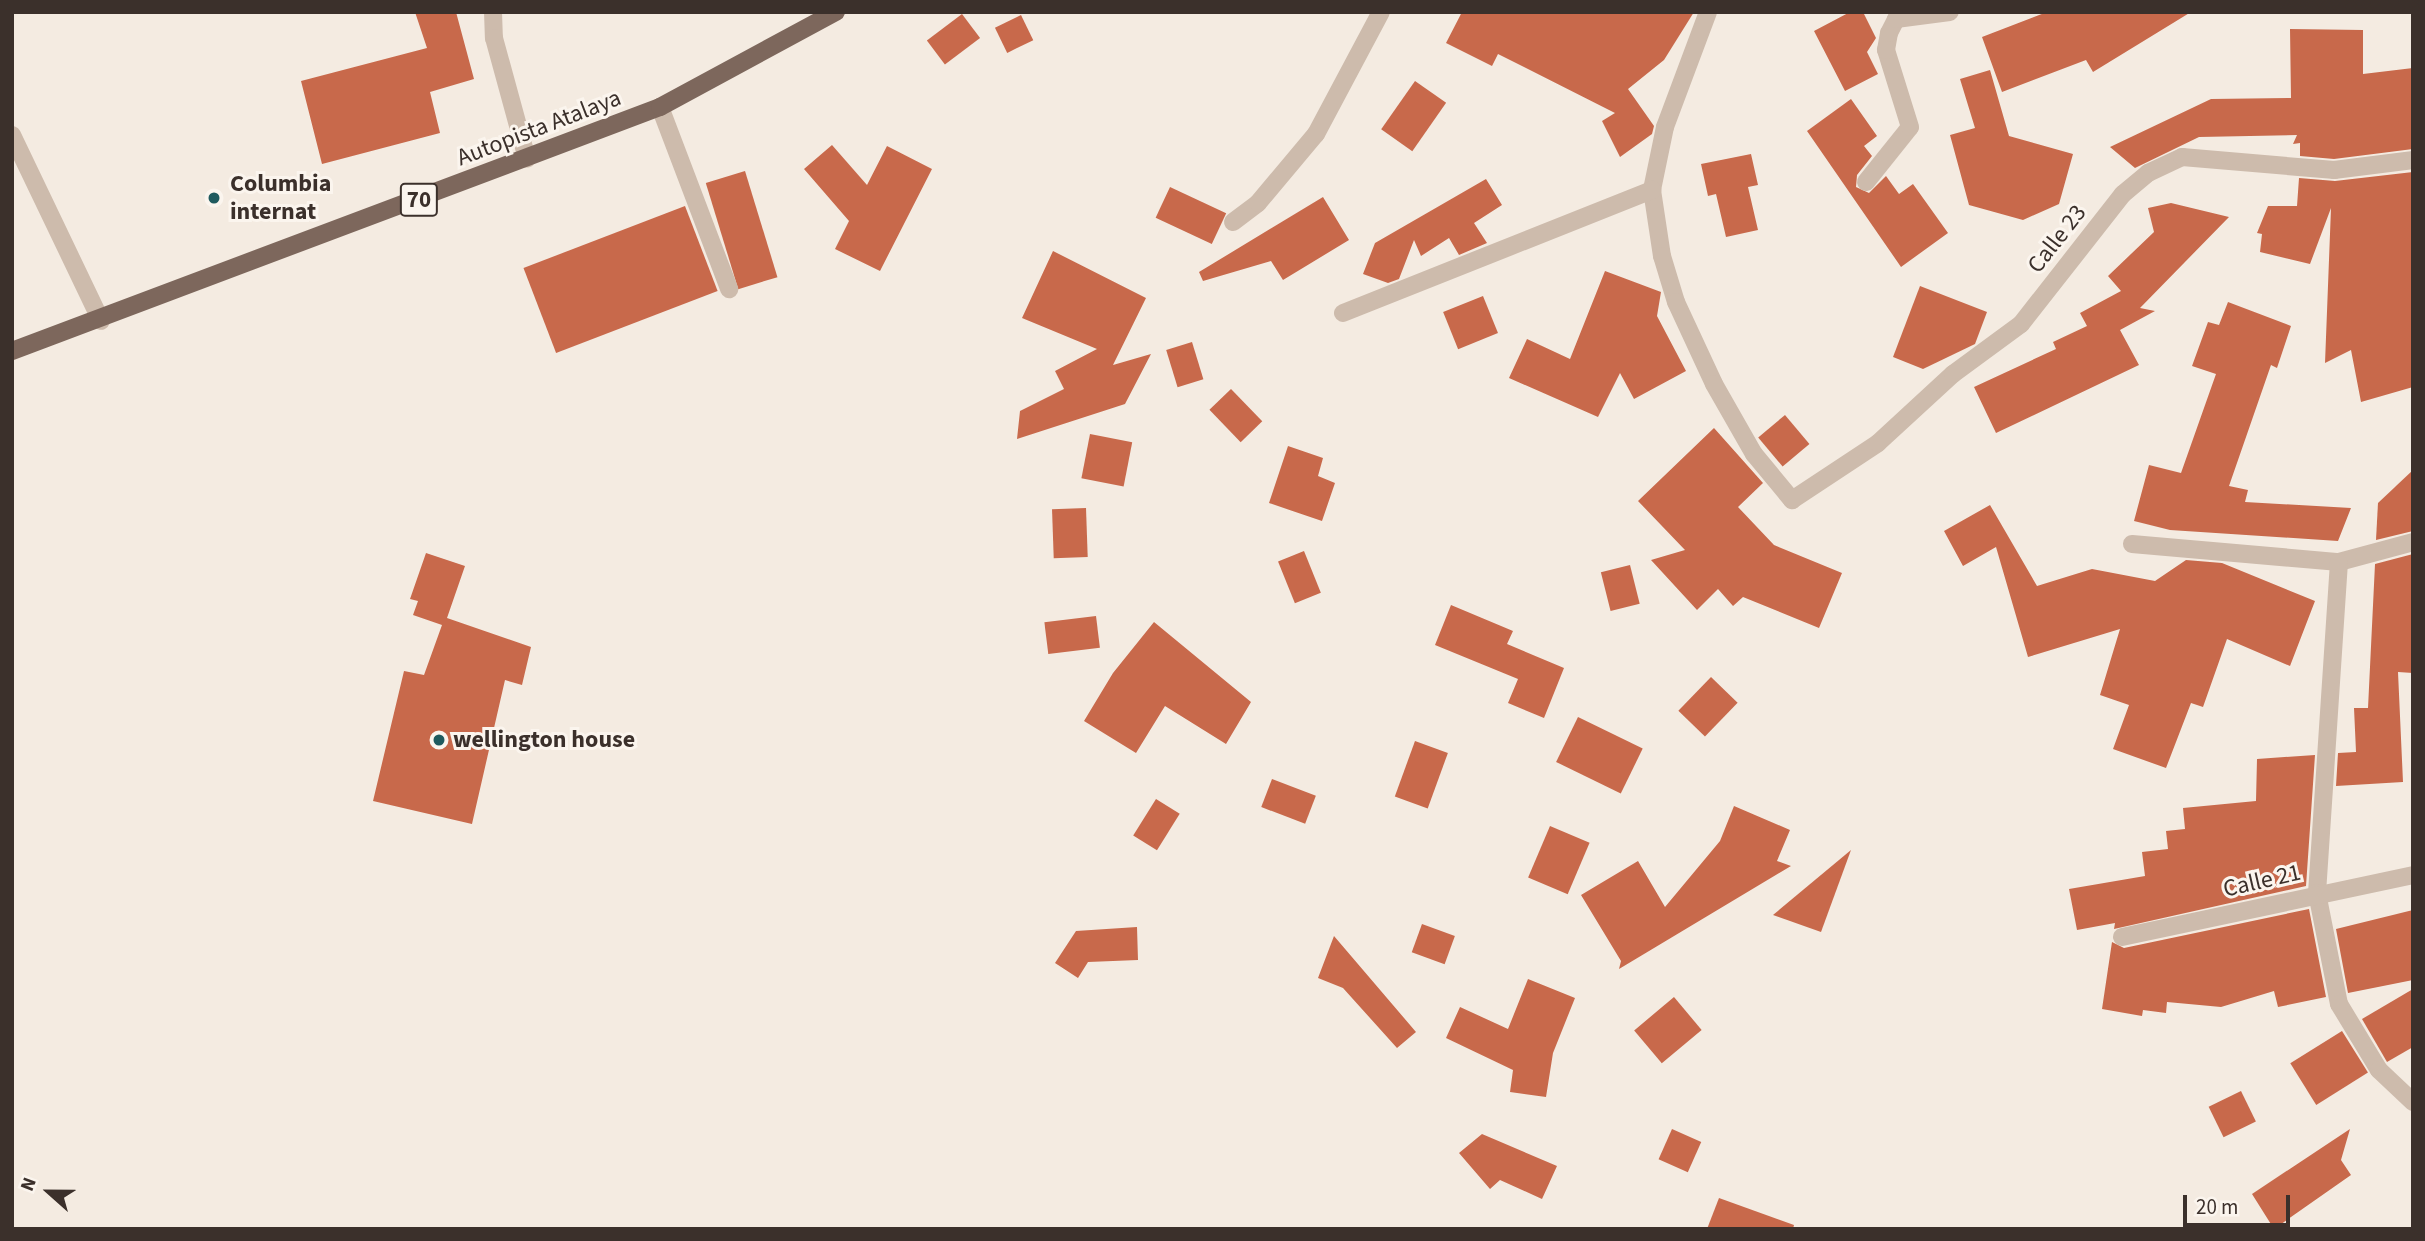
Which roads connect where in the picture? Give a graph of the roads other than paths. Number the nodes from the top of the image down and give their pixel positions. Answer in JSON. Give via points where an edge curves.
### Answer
{"nodes":[{"id":1,"x":494,"y":12,"type":"edge"},
{"id":2,"x":836,"y":12,"type":"edge"},
{"id":3,"x":1381,"y":12,"type":"edge"},
{"id":4,"x":1708,"y":12,"type":"edge"},
{"id":5,"x":1950,"y":12,"type":"edge"},
{"id":6,"x":660,"y":107,"type":"junction"},
{"id":7,"x":12,"y":135,"type":"edge"},
{"id":8,"x":527,"y":159,"type":"junction"},
{"id":9,"x":2413,"y":160,"type":"edge"},
{"id":10,"x":1867,"y":182,"type":"dead end"},
{"id":11,"x":1652,"y":190,"type":"junction"},
{"id":12,"x":1233,"y":222,"type":"dead end"},
{"id":13,"x":729,"y":289,"type":"dead end"},
{"id":14,"x":1343,"y":313,"type":"dead end"},
{"id":15,"x":101,"y":321,"type":"junction"},
{"id":16,"x":12,"y":351,"type":"edge"},
{"id":17,"x":2413,"y":542,"type":"edge"},
{"id":18,"x":2132,"y":544,"type":"dead end"},
{"id":19,"x":2339,"y":562,"type":"junction"},
{"id":20,"x":2413,"y":875,"type":"edge"},
{"id":21,"x":2317,"y":893,"type":"junction"},
{"id":22,"x":2122,"y":937,"type":"dead end"},
{"id":23,"x":2413,"y":1102,"type":"edge"}],
"edges":[{"from":1,"to":8,"type":"street","via":[[494,38]]},
{"from":2,"to":6,"type":"main road","name":"Autopista Atalaya","number":"70"},
{"from":3,"to":12,"type":"street","via":[[1317,134],[1258,203]]},
{"from":4,"to":11,"type":"street","via":[[1665,127]]},
{"from":5,"to":10,"type":"street","via":[[1896,19],[1889,33],[1886,50],[1910,127]]},
{"from":6,"to":8,"type":"main road","name":"Autopista Atalaya","number":"70"},
{"from":6,"to":13,"type":"street"},
{"from":7,"to":15,"type":"street"},
{"from":8,"to":15,"type":"main road","name":"Autopista Atalaya","number":"70"},
{"from":9,"to":11,"type":"street","name":"Calle 23","via":[[2334,170],[2182,157],[2148,173],[2123,194],[2021,324],[1953,373],[1878,443],[1792,500],[1755,454],[1714,384],[1676,302]]},
{"from":11,"to":14,"type":"street"},
{"from":15,"to":16,"type":"main road","name":"Autopista Atalaya","number":"70"},
{"from":17,"to":19,"type":"street"},
{"from":18,"to":19,"type":"street"},
{"from":19,"to":21,"type":"street"},
{"from":20,"to":21,"type":"street","name":"Calle 21"},
{"from":21,"to":22,"type":"street","name":"Calle 21"},
{"from":21,"to":23,"type":"street","via":[[2339,1004],[2379,1070]]}]}
